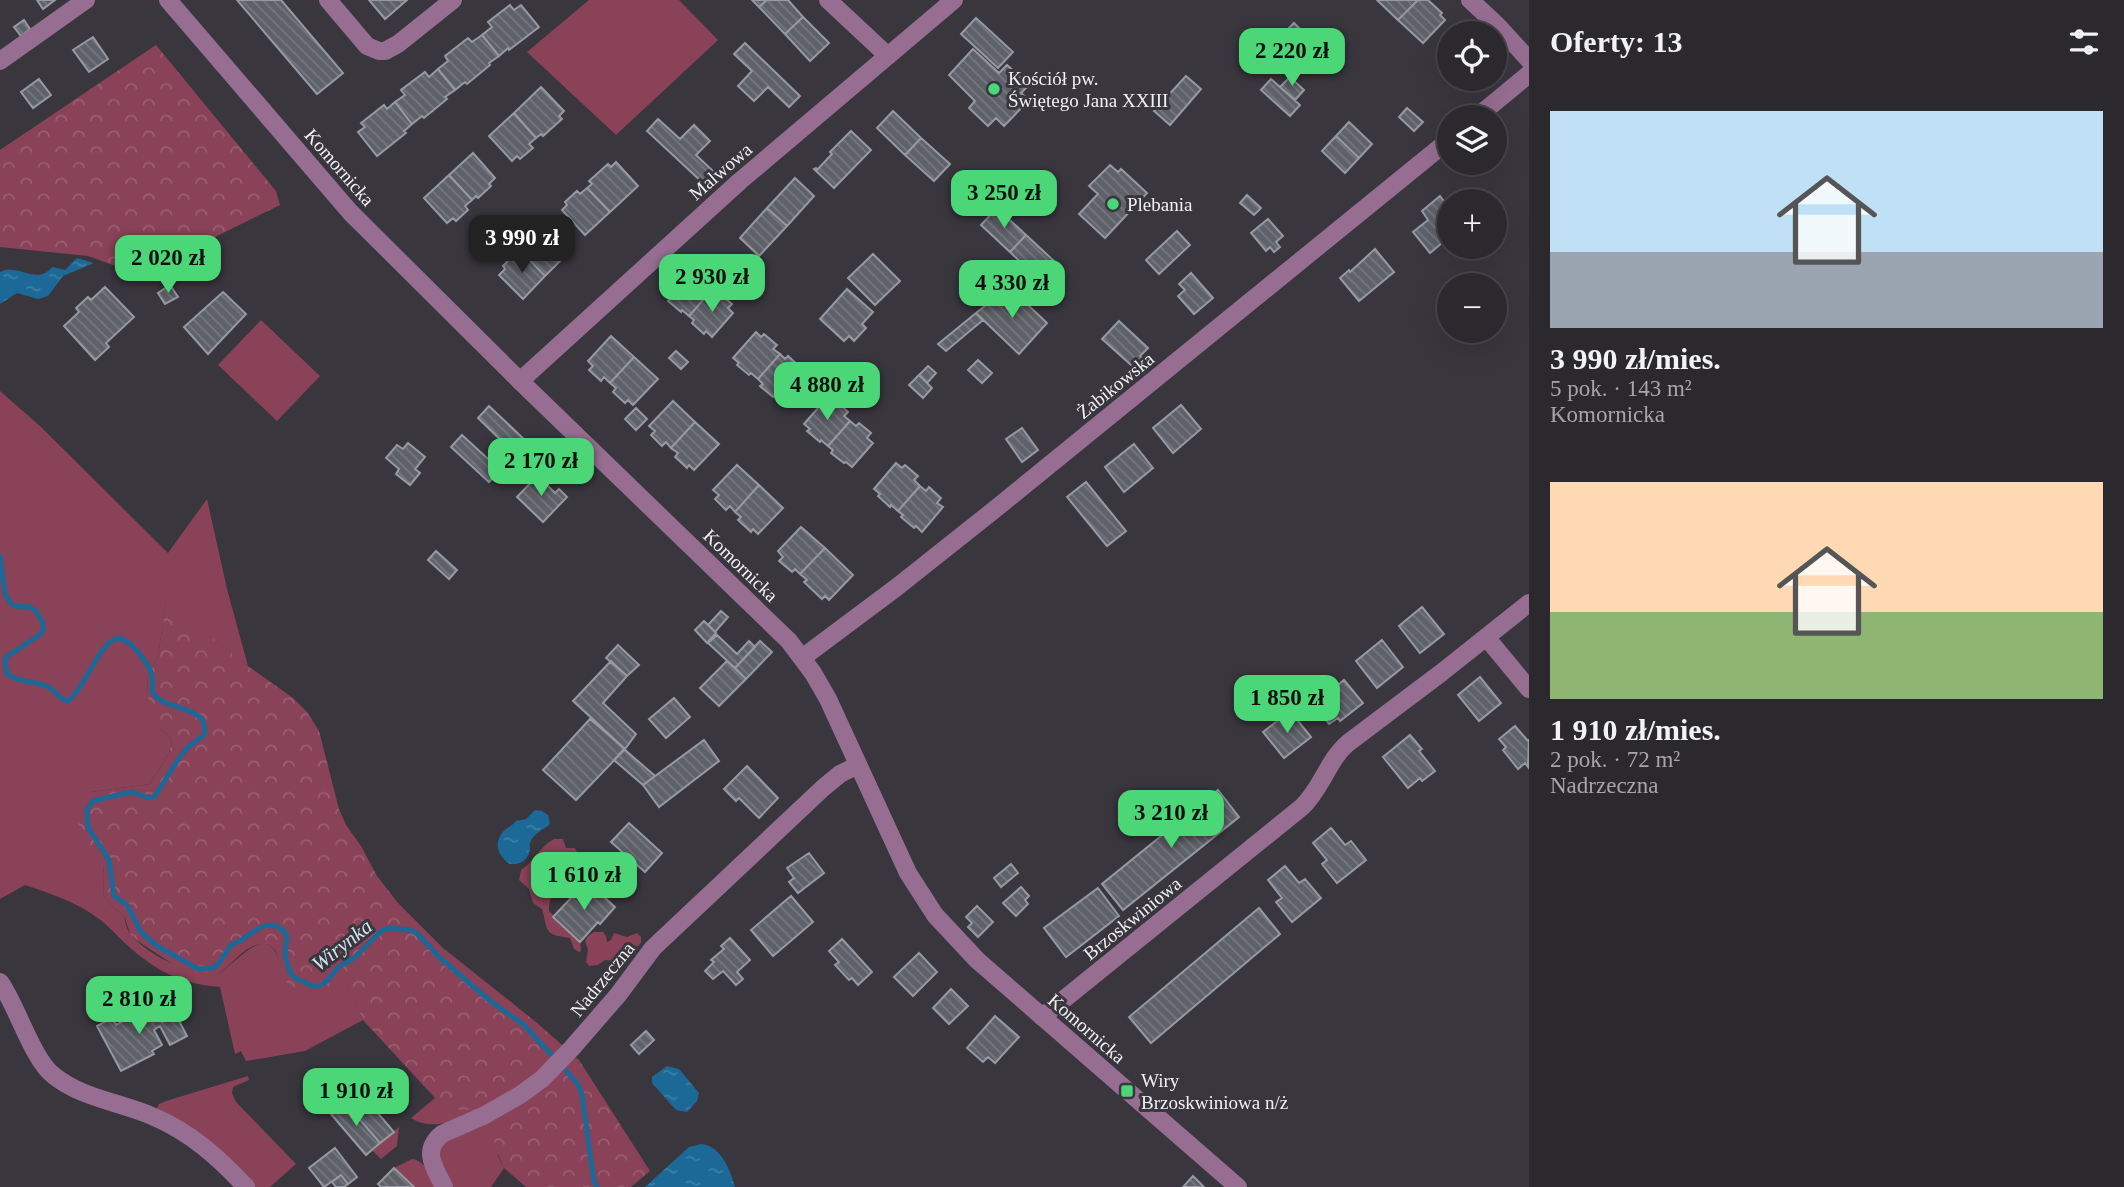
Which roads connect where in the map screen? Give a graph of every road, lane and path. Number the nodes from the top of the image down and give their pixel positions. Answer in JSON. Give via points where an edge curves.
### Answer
{"nodes":[{"id":1,"x":86,"y":0,"type":"edge"},
{"id":2,"x":168,"y":0,"type":"edge"},
{"id":3,"x":328,"y":0,"type":"edge"},
{"id":4,"x":453,"y":0,"type":"edge"},
{"id":5,"x":828,"y":0,"type":"edge"},
{"id":6,"x":954,"y":0,"type":"edge"},
{"id":7,"x":1470,"y":0,"type":"edge"},
{"id":8,"x":888,"y":56,"type":"junction"},
{"id":9,"x":1529,"y":60,"type":"edge"},
{"id":10,"x":0,"y":61,"type":"edge"},
{"id":11,"x":1529,"y":74,"type":"edge"},
{"id":12,"x":1492,"y":105,"type":"edge"},
{"id":13,"x":1437,"y":150,"type":"edge"},
{"id":14,"x":520,"y":381,"type":"junction"},
{"id":15,"x":1529,"y":603,"type":"edge"},
{"id":16,"x":1486,"y":637,"type":"junction"},
{"id":17,"x":802,"y":658,"type":"junction"},
{"id":18,"x":1529,"y":689,"type":"edge"},
{"id":19,"x":858,"y":765,"type":"junction"},
{"id":20,"x":0,"y":982,"type":"edge"},
{"id":21,"x":1042,"y":1017,"type":"junction"},
{"id":22,"x":246,"y":1187,"type":"edge"},
{"id":23,"x":444,"y":1187,"type":"edge"},
{"id":24,"x":1238,"y":1187,"type":"edge"}],
"edges":[{"from":1,"to":10,"type":"street"},
{"from":2,"to":14,"type":"street","name":"Komornicka","via":[[350,212]]},
{"from":3,"to":4,"type":"street","via":[[367,46],[385,51]]},
{"from":5,"to":8,"type":"street"},
{"from":6,"to":8,"type":"street","name":"Malwowa"},
{"from":7,"to":9,"type":"street"},
{"from":8,"to":14,"type":"street","name":"Malwowa"},
{"from":11,"to":12,"type":"street"},
{"from":13,"to":17,"type":"street","name":"Żabikowska","via":[[984,519]]},
{"from":14,"to":17,"type":"street","name":"Komornicka"},
{"from":15,"to":16,"type":"street","name":"Brzoskwiniowa"},
{"from":16,"to":18,"type":"street"},
{"from":16,"to":21,"type":"street","name":"Brzoskwiniowa","via":[[1339,750],[1302,807]]},
{"from":17,"to":19,"type":"street","name":"Komornicka","via":[[828,699]]},
{"from":19,"to":21,"type":"street","name":"Komornicka","via":[[904,866],[928,905],[967,949]]},
{"from":19,"to":23,"type":"street","name":"Nadrzeczna","via":[[823,788],[653,948],[618,995],[531,1087],[435,1140],[433,1166]]},
{"from":20,"to":22,"type":"street","via":[[41,1061],[54,1076],[180,1130]]},
{"from":21,"to":24,"type":"street","name":"Komornicka"}]}
